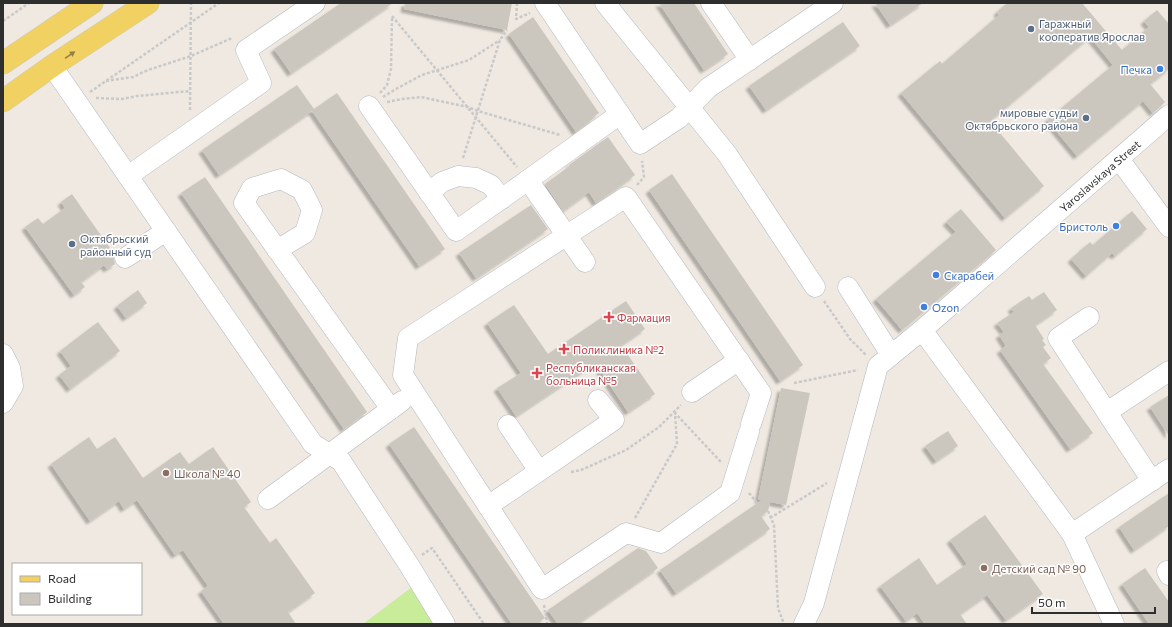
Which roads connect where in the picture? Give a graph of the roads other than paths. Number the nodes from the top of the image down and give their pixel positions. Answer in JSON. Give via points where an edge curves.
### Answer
{"nodes":[{"id":1,"x":92,"y":3,"type":"edge"},
{"id":2,"x":148,"y":3,"type":"edge"},
{"id":3,"x":315,"y":3,"type":"edge"},
{"id":4,"x":545,"y":3,"type":"edge"},
{"id":5,"x":605,"y":3,"type":"edge"},
{"id":6,"x":711,"y":3,"type":"edge"},
{"id":7,"x":833,"y":3,"type":"edge"},
{"id":8,"x":28,"y":46,"type":"junction"},
{"id":9,"x":750,"y":60,"type":"junction"},
{"id":10,"x":3,"y":63,"type":"edge"},
{"id":11,"x":52,"y":66,"type":"junction"},
{"id":12,"x":3,"y":101,"type":"edge"},
{"id":13,"x":369,"y":106,"type":"road end"},
{"id":14,"x":689,"y":108,"type":"junction"},
{"id":15,"x":620,"y":114,"type":"junction"},
{"id":16,"x":1169,"y":115,"type":"edge"},
{"id":17,"x":1119,"y":159,"type":"junction"},
{"id":18,"x":128,"y":176,"type":"junction"},
{"id":19,"x":528,"y":180,"type":"junction"},
{"id":20,"x":429,"y":193,"type":"junction"},
{"id":21,"x":502,"y":199,"type":"junction"},
{"id":22,"x":1169,"y":227,"type":"edge"},
{"id":23,"x":166,"y":230,"type":"junction"},
{"id":24,"x":567,"y":236,"type":"junction"},
{"id":25,"x":277,"y":250,"type":"dead end"},
{"id":26,"x":125,"y":258,"type":"dead end"},
{"id":27,"x":585,"y":262,"type":"dead end"},
{"id":28,"x":815,"y":287,"type":"road end"},
{"id":29,"x":848,"y":287,"type":"dead end"},
{"id":30,"x":1089,"y":317,"type":"dead end"},
{"id":31,"x":922,"y":330,"type":"junction"},
{"id":32,"x":3,"y":354,"type":"edge"},
{"id":33,"x":739,"y":360,"type":"junction"},
{"id":34,"x":885,"y":361,"type":"junction"},
{"id":35,"x":1169,"y":370,"type":"edge"},
{"id":36,"x":692,"y":392,"type":"road end"},
{"id":37,"x":415,"y":393,"type":"junction"},
{"id":38,"x":598,"y":400,"type":"dead end"},
{"id":39,"x":5,"y":409,"type":"edge"},
{"id":40,"x":391,"y":409,"type":"junction"},
{"id":41,"x":1107,"y":412,"type":"junction"},
{"id":42,"x":508,"y":424,"type":"dead end"},
{"id":43,"x":329,"y":454,"type":"junction"},
{"id":44,"x":1169,"y":469,"type":"edge"},
{"id":45,"x":539,"y":471,"type":"junction"},
{"id":46,"x":1152,"y":481,"type":"junction"},
{"id":47,"x":268,"y":499,"type":"dead end"},
{"id":48,"x":488,"y":506,"type":"junction"},
{"id":49,"x":1072,"y":534,"type":"junction"},
{"id":50,"x":445,"y":624,"type":"edge"},
{"id":51,"x":804,"y":624,"type":"edge"},
{"id":52,"x":1114,"y":624,"type":"edge"}],
"edges":[{"from":1,"to":8,"type":"main road"},
{"from":11,"to":2,"type":"main road","one_way":true},
{"from":3,"to":18,"type":"street","via":[[246,50],[261,83]]},
{"from":4,"to":15,"type":"street"},
{"from":5,"to":14,"type":"street"},
{"from":6,"to":9,"type":"street"},
{"from":7,"to":9,"type":"street"},
{"from":8,"to":10,"type":"main road"},
{"from":8,"to":11,"type":"main road"},
{"from":9,"to":14,"type":"street","via":[[708,88]]},
{"from":11,"to":12,"type":"main road"},
{"from":11,"to":18,"type":"street"},
{"from":13,"to":20,"type":"street"},
{"from":14,"to":15,"type":"street","via":[[679,118],[640,144]]},
{"from":14,"to":28,"type":"street","via":[[726,154]]},
{"from":15,"to":19,"type":"street"},
{"from":16,"to":17,"type":"street","name":"Yaroslavskaya Street"},
{"from":17,"to":22,"type":"street"},
{"from":17,"to":31,"type":"street","name":"Yaroslavskaya Street"},
{"from":18,"to":23,"type":"street"},
{"from":19,"to":21,"type":"street"},
{"from":19,"to":24,"type":"street"},
{"from":20,"to":21,"type":"street","via":[[442,182],[458,176],[476,178],[491,186]]},
{"from":20,"to":21,"type":"street","via":[[456,231]]},
{"from":23,"to":26,"type":"street"},
{"from":23,"to":43,"type":"street","via":[[313,444]]},
{"from":24,"to":27,"type":"street"},
{"from":24,"to":33,"type":"street","via":[[626,197]]},
{"from":24,"to":37,"type":"street","via":[[408,338],[403,375]]},
{"from":25,"to":40,"type":"street"},
{"from":29,"to":34,"type":"street"},
{"from":30,"to":41,"type":"street","via":[[1058,338]]},
{"from":31,"to":34,"type":"street","name":"Yaroslavskaya Street"},
{"from":31,"to":49,"type":"street"},
{"from":32,"to":39,"type":"street","via":[[10,368],[13,386]]},
{"from":33,"to":36,"type":"street"},
{"from":33,"to":48,"type":"street","via":[[761,393],[730,493],[661,543],[626,534],[542,589]]},
{"from":34,"to":51,"type":"street","via":[[850,470],[814,603]]},
{"from":35,"to":41,"type":"street"},
{"from":37,"to":40,"type":"street"},
{"from":37,"to":48,"type":"street"},
{"from":38,"to":45,"type":"street","via":[[614,420]]},
{"from":40,"to":43,"type":"street"},
{"from":41,"to":46,"type":"street"},
{"from":42,"to":45,"type":"street"},
{"from":43,"to":47,"type":"street"},
{"from":43,"to":50,"type":"street","via":[[341,461],[410,565]]},
{"from":44,"to":46,"type":"street"},
{"from":45,"to":48,"type":"street"},
{"from":46,"to":49,"type":"street"},
{"from":49,"to":52,"type":"street"}]}
